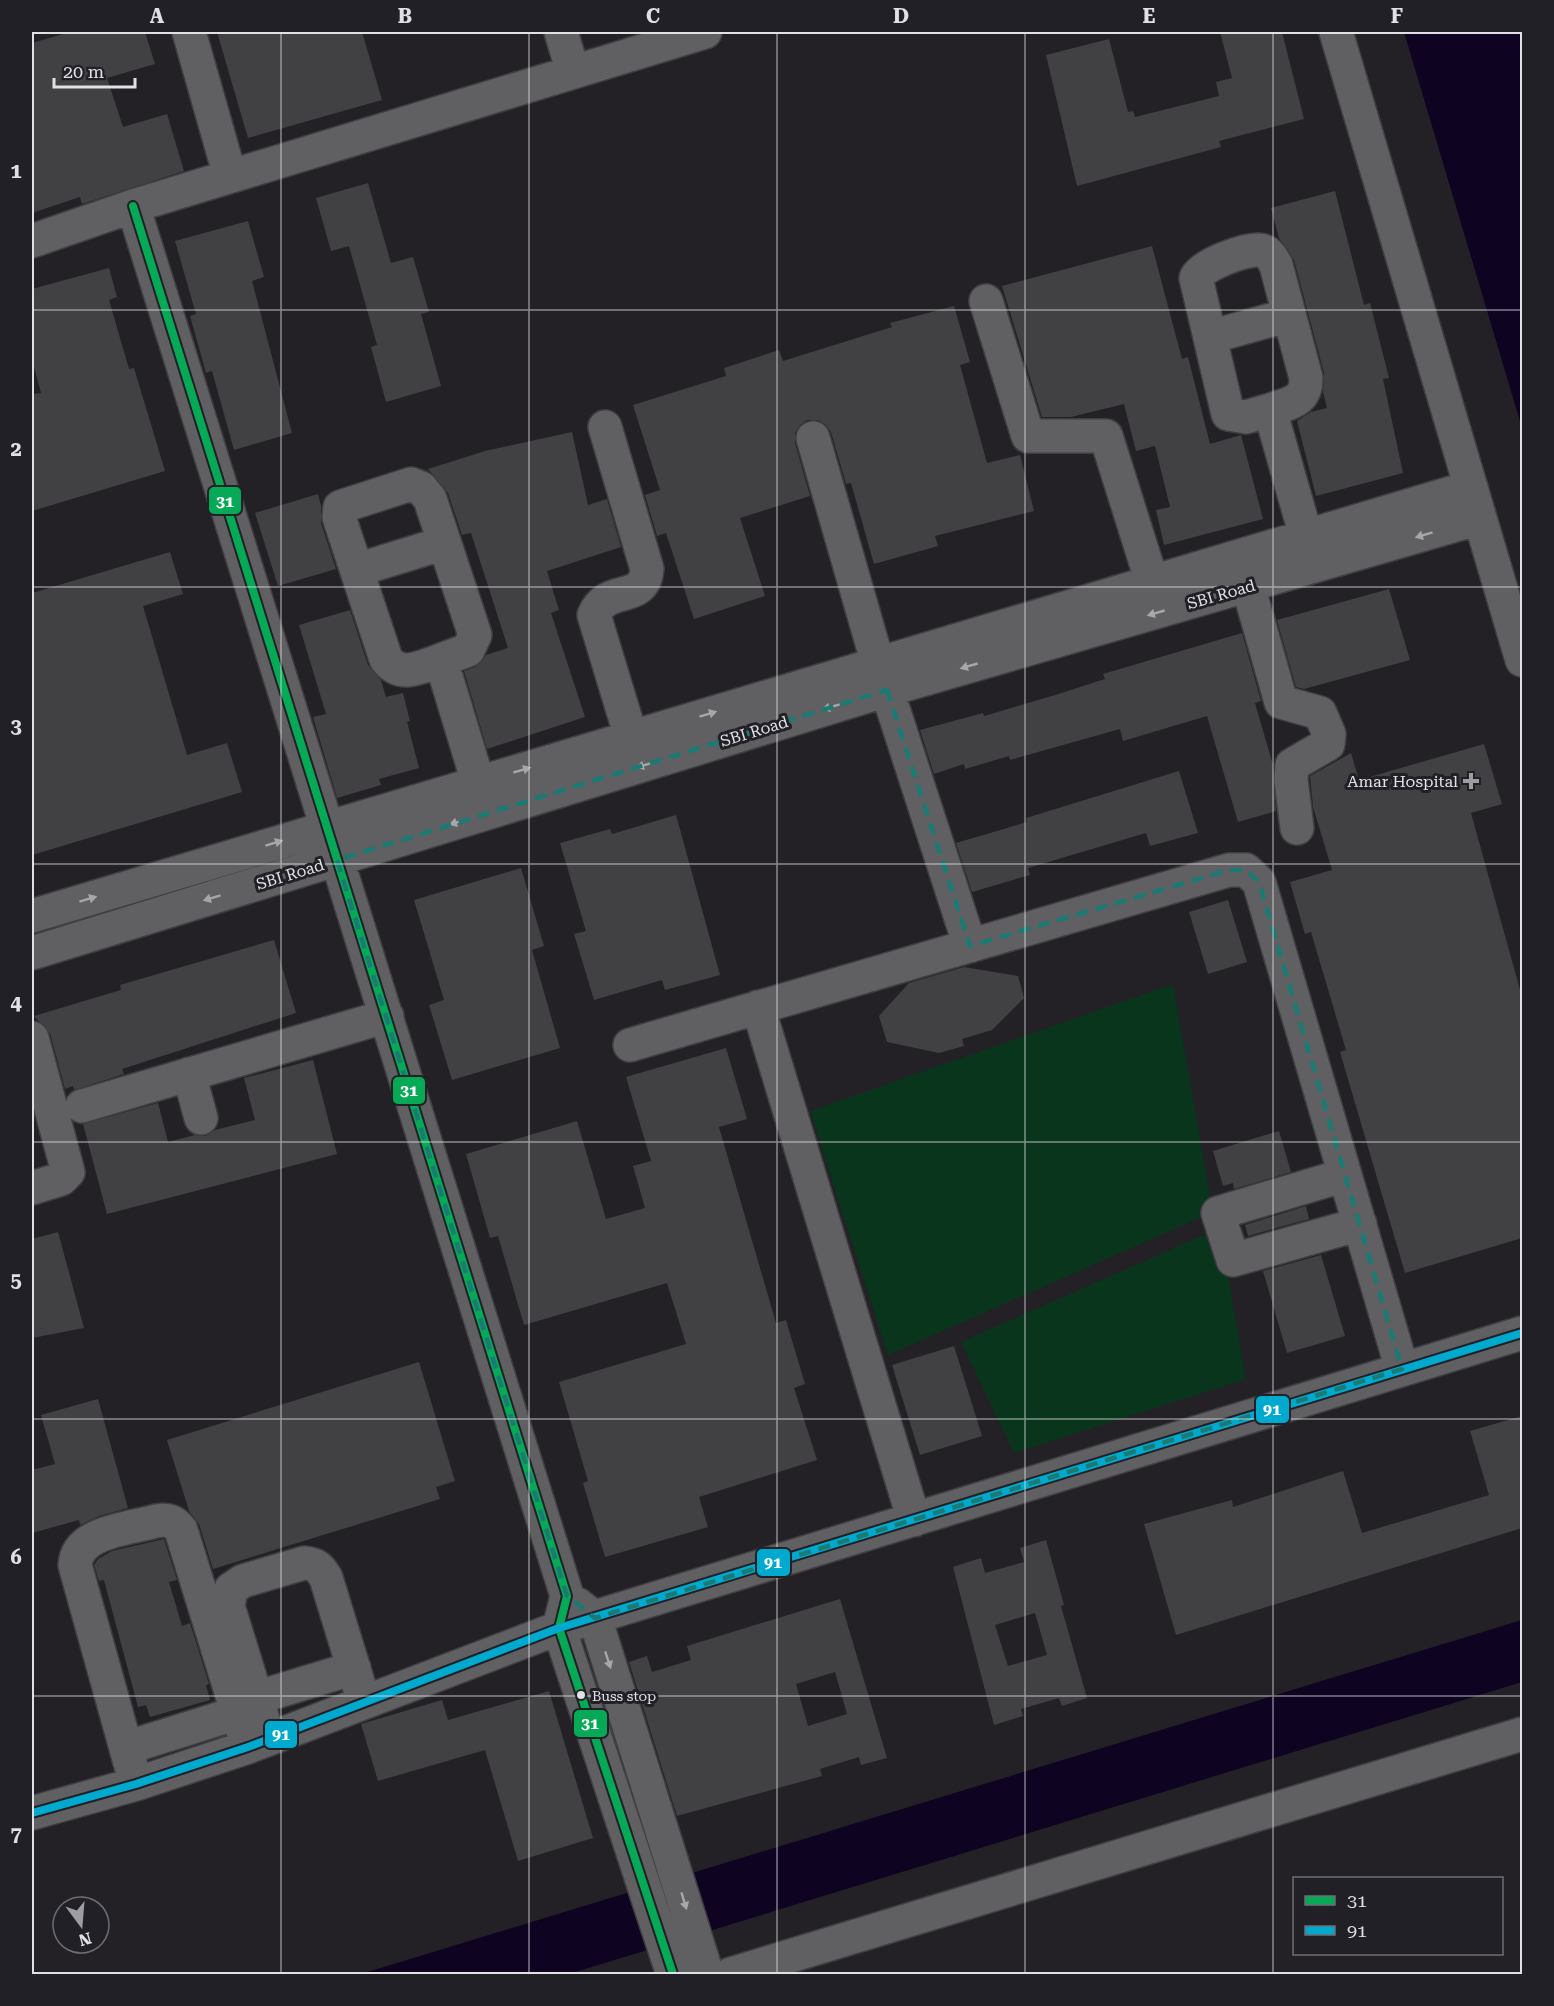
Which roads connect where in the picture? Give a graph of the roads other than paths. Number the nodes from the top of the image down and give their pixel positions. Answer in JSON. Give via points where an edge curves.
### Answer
{"nodes":[{"id":1,"x":189,"y":32,"type":"edge"},
{"id":2,"x":561,"y":32,"type":"edge"},
{"id":3,"x":705,"y":32,"type":"edge"},
{"id":4,"x":1336,"y":32,"type":"edge"},
{"id":5,"x":573,"y":72,"type":"junction"},
{"id":6,"x":230,"y":176,"type":"junction"},
{"id":7,"x":133,"y":206,"type":"junction"},
{"id":8,"x":32,"y":241,"type":"edge"},
{"id":9,"x":986,"y":301,"type":"dead end"},
{"id":10,"x":1290,"y":315,"type":"junction"},
{"id":11,"x":1210,"y":337,"type":"junction"},
{"id":12,"x":1270,"y":410,"type":"junction"},
{"id":13,"x":605,"y":427,"type":"dead end"},
{"id":14,"x":813,"y":438,"type":"dead end"},
{"id":15,"x":1471,"y":487,"type":"junction"},
{"id":16,"x":1480,"y":518,"type":"junction"},
{"id":17,"x":1306,"y":536,"type":"junction"},
{"id":18,"x":444,"y":543,"type":"junction"},
{"id":19,"x":357,"y":570,"type":"junction"},
{"id":20,"x":1152,"y":582,"type":"junction"},
{"id":21,"x":1248,"y":586,"type":"junction"},
{"id":22,"x":441,"y":660,"type":"junction"},
{"id":23,"x":1522,"y":660,"type":"edge"},
{"id":24,"x":882,"y":677,"type":"junction"},
{"id":25,"x":631,"y":737,"type":"junction"},
{"id":26,"x":478,"y":782,"type":"junction"},
{"id":27,"x":328,"y":827,"type":"junction"},
{"id":28,"x":1297,"y":828,"type":"dead end"},
{"id":29,"x":337,"y":860,"type":"junction"},
{"id":30,"x":32,"y":916,"type":"edge"},
{"id":31,"x":970,"y":946,"type":"junction"},
{"id":32,"x":32,"y":954,"type":"edge"},
{"id":33,"x":758,"y":1007,"type":"junction"},
{"id":34,"x":387,"y":1016,"type":"junction"},
{"id":35,"x":32,"y":1038,"type":"edge"},
{"id":36,"x":630,"y":1045,"type":"dead end"},
{"id":37,"x":189,"y":1074,"type":"junction"},
{"id":38,"x":37,"y":1082,"type":"edge"},
{"id":39,"x":82,"y":1106,"type":"dead end"},
{"id":40,"x":201,"y":1118,"type":"dead end"},
{"id":41,"x":1345,"y":1175,"type":"junction"},
{"id":42,"x":1310,"y":1185,"type":"junction"},
{"id":43,"x":32,"y":1188,"type":"edge"},
{"id":44,"x":1360,"y":1224,"type":"junction"},
{"id":45,"x":1323,"y":1234,"type":"junction"},
{"id":46,"x":1522,"y":1333,"type":"edge"},
{"id":47,"x":1402,"y":1369,"type":"junction"},
{"id":48,"x":914,"y":1520,"type":"junction"},
{"id":49,"x":567,"y":1596,"type":"junction"},
{"id":50,"x":595,"y":1618,"type":"junction"},
{"id":51,"x":559,"y":1628,"type":"junction"},
{"id":52,"x":354,"y":1668,"type":"junction"},
{"id":53,"x":364,"y":1702,"type":"junction"},
{"id":54,"x":246,"y":1706,"type":"junction"},
{"id":55,"x":1522,"y":1734,"type":"edge"},
{"id":56,"x":258,"y":1743,"type":"junction"},
{"id":57,"x":126,"y":1748,"type":"junction"},
{"id":58,"x":136,"y":1784,"type":"junction"},
{"id":59,"x":32,"y":1813,"type":"edge"},
{"id":60,"x":714,"y":1971,"type":"edge"},
{"id":61,"x":673,"y":1973,"type":"edge"}],
"edges":[{"from":1,"to":6,"type":"street"},
{"from":2,"to":5,"type":"street"},
{"from":3,"to":5,"type":"street"},
{"from":4,"to":15,"type":"street"},
{"from":5,"to":6,"type":"street"},
{"from":6,"to":7,"type":"street"},
{"from":7,"to":8,"type":"street"},
{"from":7,"to":27,"type":"street"},
{"from":9,"to":20,"type":"street","via":[[1028,436],[1106,436]]},
{"from":10,"to":11,"type":"street"},
{"from":10,"to":11,"type":"street","via":[[1276,265],[1269,254],[1260,250],[1210,264],[1199,271],[1196,278]]},
{"from":10,"to":12,"type":"street","via":[[1306,390],[1300,400]]},
{"from":11,"to":12,"type":"street","via":[[1228,414],[1246,417]]},
{"from":12,"to":17,"type":"street"},
{"from":13,"to":25,"type":"street","via":[[647,568],[641,587],[607,598],[597,606],[594,615]]},
{"from":14,"to":24,"type":"street"},
{"from":15,"to":16,"type":"street"},
{"from":15,"to":17,"type":"street","name":"SBI Road"},
{"from":16,"to":21,"type":"street","name":"SBI Road","one_way":true},
{"from":16,"to":23,"type":"street"},
{"from":17,"to":20,"type":"street","name":"SBI Road"},
{"from":18,"to":19,"type":"street"},
{"from":18,"to":19,"type":"street","via":[[430,499],[421,488],[411,484],[351,502],[340,507],[339,516]]},
{"from":18,"to":22,"type":"street","via":[[475,635],[468,650]]},
{"from":19,"to":22,"type":"street","via":[[386,659],[393,668],[404,672]]},
{"from":20,"to":24,"type":"street","name":"SBI Road"},
{"from":21,"to":24,"type":"street","name":"SBI Road","one_way":true},
{"from":21,"to":28,"type":"street","via":[[1281,702],[1320,713],[1329,735],[1328,744],[1292,765]]},
{"from":22,"to":26,"type":"street"},
{"from":25,"to":24,"type":"street","name":"SBI Road","one_way":true},
{"from":24,"to":29,"type":"street","name":"SBI Road","one_way":true},
{"from":24,"to":31,"type":"street"},
{"from":26,"to":25,"type":"street","name":"SBI Road","one_way":true},
{"from":26,"to":27,"type":"street","name":"SBI Road"},
{"from":27,"to":29,"type":"street"},
{"from":30,"to":27,"type":"street","name":"SBI Road","one_way":true},
{"from":29,"to":32,"type":"street","name":"SBI Road","one_way":true},
{"from":29,"to":34,"type":"street"},
{"from":31,"to":33,"type":"street"},
{"from":31,"to":41,"type":"street","via":[[1229,870],[1246,870],[1259,882]]},
{"from":33,"to":36,"type":"street"},
{"from":33,"to":48,"type":"street"},
{"from":34,"to":37,"type":"street"},
{"from":34,"to":49,"type":"street"},
{"from":35,"to":38,"type":"street"},
{"from":37,"to":39,"type":"street"},
{"from":37,"to":40,"type":"street"},
{"from":38,"to":43,"type":"street","via":[[68,1172],[61,1179]]},
{"from":41,"to":42,"type":"street"},
{"from":41,"to":44,"type":"street"},
{"from":42,"to":45,"type":"street"},
{"from":42,"to":45,"type":"street","via":[[1218,1213],[1233,1260]]},
{"from":44,"to":45,"type":"street"},
{"from":44,"to":47,"type":"street"},
{"from":46,"to":47,"type":"street"},
{"from":47,"to":48,"type":"street"},
{"from":48,"to":50,"type":"street"},
{"from":49,"to":50,"type":"street"},
{"from":49,"to":51,"type":"street"},
{"from":50,"to":51,"type":"street"},
{"from":50,"to":60,"type":"street","one_way":true,"via":[[667,1845]]},
{"from":51,"to":53,"type":"street"},
{"from":51,"to":61,"type":"street"},
{"from":52,"to":53,"type":"street"},
{"from":52,"to":54,"type":"street"},
{"from":52,"to":54,"type":"street","via":[[321,1568],[304,1563],[243,1581],[231,1589],[228,1606]]},
{"from":53,"to":56,"type":"street"},
{"from":54,"to":56,"type":"street"},
{"from":54,"to":57,"type":"street"},
{"from":54,"to":57,"type":"street","via":[[181,1530],[175,1523],[165,1519],[88,1540],[79,1549],[75,1566]]},
{"from":55,"to":60,"type":"street"},
{"from":56,"to":58,"type":"street"},
{"from":57,"to":58,"type":"street"},
{"from":58,"to":59,"type":"street"}]}
